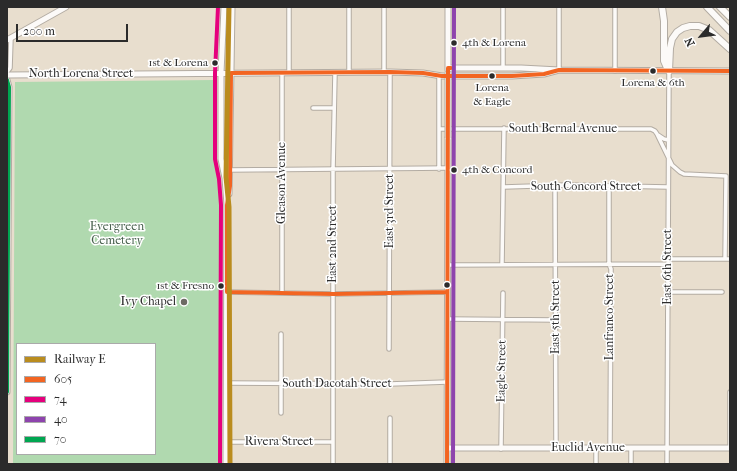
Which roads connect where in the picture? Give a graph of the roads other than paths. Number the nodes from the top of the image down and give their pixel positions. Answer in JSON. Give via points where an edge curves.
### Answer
{"nodes":[{"id":1,"x":66,"y":7,"type":"edge"},
{"id":2,"x":224,"y":7,"type":"edge"},
{"id":3,"x":232,"y":7,"type":"edge"},
{"id":4,"x":289,"y":7,"type":"edge"},
{"id":5,"x":348,"y":7,"type":"edge"},
{"id":6,"x":384,"y":7,"type":"edge"},
{"id":7,"x":448,"y":7,"type":"edge"},
{"id":8,"x":503,"y":7,"type":"edge"},
{"id":9,"x":559,"y":7,"type":"edge"},
{"id":10,"x":615,"y":7,"type":"edge"},
{"id":11,"x":662,"y":7,"type":"edge"},
{"id":12,"x":707,"y":7,"type":"edge"},
{"id":13,"x":720,"y":7,"type":"edge"},
{"id":14,"x":730,"y":17,"type":"edge"},
{"id":15,"x":730,"y":31,"type":"edge"},
{"id":16,"x":9,"y":39,"type":"edge"},
{"id":17,"x":730,"y":48,"type":"edge"},
{"id":18,"x":503,"y":67,"type":"junction"},
{"id":19,"x":448,"y":70,"type":"junction"},
{"id":20,"x":559,"y":70,"type":"junction"},
{"id":21,"x":615,"y":71,"type":"junction"},
{"id":22,"x":669,"y":71,"type":"junction"},
{"id":23,"x":730,"y":71,"type":"edge"},
{"id":24,"x":335,"y":72,"type":"junction"},
{"id":25,"x":349,"y":72,"type":"junction"},
{"id":26,"x":387,"y":72,"type":"junction"},
{"id":27,"x":7,"y":73,"type":"edge"},
{"id":28,"x":226,"y":73,"type":"junction"},
{"id":29,"x":282,"y":73,"type":"junction"},
{"id":30,"x":289,"y":73,"type":"junction"},
{"id":31,"x":439,"y":76,"type":"junction"},
{"id":32,"x":7,"y":80,"type":"edge"},
{"id":33,"x":313,"y":108,"type":"dead end"},
{"id":34,"x":334,"y":108,"type":"junction"},
{"id":35,"x":8,"y":126,"type":"edge"},
{"id":36,"x":504,"y":128,"type":"junction"},
{"id":37,"x":439,"y":130,"type":"junction"},
{"id":38,"x":657,"y":134,"type":"junction"},
{"id":39,"x":668,"y":140,"type":"junction"},
{"id":40,"x":668,"y":159,"type":"junction"},
{"id":41,"x":448,"y":168,"type":"junction"},
{"id":42,"x":390,"y":169,"type":"junction"},
{"id":43,"x":439,"y":169,"type":"junction"},
{"id":44,"x":230,"y":170,"type":"junction"},
{"id":45,"x":282,"y":170,"type":"junction"},
{"id":46,"x":333,"y":170,"type":"junction"},
{"id":47,"x":8,"y":174,"type":"edge"},
{"id":48,"x":556,"y":186,"type":"junction"},
{"id":49,"x":608,"y":186,"type":"junction"},
{"id":50,"x":504,"y":187,"type":"junction"},
{"id":51,"x":668,"y":187,"type":"junction"},
{"id":52,"x":725,"y":203,"type":"junction"},
{"id":53,"x":730,"y":203,"type":"edge"},
{"id":54,"x":227,"y":205,"type":"junction"},
{"id":55,"x":7,"y":222,"type":"edge"},
{"id":56,"x":668,"y":259,"type":"junction"},
{"id":57,"x":725,"y":259,"type":"junction"},
{"id":58,"x":730,"y":259,"type":"edge"},
{"id":59,"x":502,"y":264,"type":"junction"},
{"id":60,"x":556,"y":264,"type":"junction"},
{"id":61,"x":609,"y":264,"type":"junction"},
{"id":62,"x":668,"y":264,"type":"junction"},
{"id":63,"x":448,"y":265,"type":"junction"},
{"id":64,"x":7,"y":271,"type":"edge"},
{"id":65,"x":227,"y":292,"type":"junction"},
{"id":66,"x":390,"y":292,"type":"junction"},
{"id":67,"x":447,"y":292,"type":"junction"},
{"id":68,"x":668,"y":292,"type":"junction"},
{"id":69,"x":722,"y":292,"type":"dead end"},
{"id":70,"x":282,"y":293,"type":"junction"},
{"id":71,"x":502,"y":293,"type":"dead end"},
{"id":72,"x":334,"y":294,"type":"junction"},
{"id":73,"x":448,"y":319,"type":"junction"},
{"id":74,"x":502,"y":320,"type":"junction"},
{"id":75,"x":555,"y":320,"type":"junction"},
{"id":76,"x":281,"y":334,"type":"dead end"},
{"id":77,"x":390,"y":349,"type":"dead end"},
{"id":78,"x":447,"y":382,"type":"junction"},
{"id":79,"x":226,"y":383,"type":"junction"},
{"id":80,"x":281,"y":383,"type":"junction"},
{"id":81,"x":334,"y":383,"type":"junction"},
{"id":82,"x":7,"y":392,"type":"edge"},
{"id":83,"x":730,"y":392,"type":"edge"},
{"id":84,"x":281,"y":413,"type":"dead end"},
{"id":85,"x":390,"y":418,"type":"dead end"},
{"id":86,"x":226,"y":442,"type":"junction"},
{"id":87,"x":333,"y":442,"type":"junction"},
{"id":88,"x":447,"y":448,"type":"junction"},
{"id":89,"x":556,"y":448,"type":"junction"},
{"id":90,"x":596,"y":448,"type":"junction"},
{"id":91,"x":610,"y":448,"type":"junction"},
{"id":92,"x":631,"y":448,"type":"junction"},
{"id":93,"x":668,"y":448,"type":"junction"},
{"id":94,"x":730,"y":448,"type":"edge"},
{"id":95,"x":501,"y":449,"type":"junction"},
{"id":96,"x":226,"y":464,"type":"edge"},
{"id":97,"x":333,"y":464,"type":"edge"},
{"id":98,"x":390,"y":464,"type":"edge"},
{"id":99,"x":447,"y":464,"type":"edge"},
{"id":100,"x":596,"y":464,"type":"edge"},
{"id":101,"x":631,"y":464,"type":"edge"},
{"id":102,"x":667,"y":464,"type":"edge"}],
"edges":[{"from":1,"to":16,"type":"street"},
{"from":2,"to":28,"type":"street"},
{"from":3,"to":28,"type":"street"},
{"from":4,"to":30,"type":"street"},
{"from":5,"to":25,"type":"street"},
{"from":6,"to":26,"type":"street","name":"East 3rd Street"},
{"from":7,"to":19,"type":"street"},
{"from":8,"to":18,"type":"street"},
{"from":9,"to":20,"type":"street"},
{"from":10,"to":21,"type":"street"},
{"from":11,"to":22,"type":"highway","via":[[664,61]]},
{"from":12,"to":15,"type":"highway"},
{"from":13,"to":14,"type":"highway"},
{"from":16,"to":27,"type":"street","via":[[10,68]]},
{"from":17,"to":22,"type":"highway","via":[[699,26],[683,28],[672,39]]},
{"from":18,"to":19,"type":"street"},
{"from":18,"to":20,"type":"street"},
{"from":19,"to":41,"type":"street","bridge":true},
{"from":20,"to":21,"type":"street"},
{"from":20,"to":31,"type":"street","name":"North Lorena Street","via":[[544,74],[512,76]]},
{"from":21,"to":22,"type":"street"},
{"from":22,"to":23,"type":"street"},
{"from":22,"to":39,"type":"street","name":"East 6th Street"},
{"from":24,"to":25,"type":"street","name":"North Lorena Street"},
{"from":24,"to":30,"type":"street","name":"North Lorena Street"},
{"from":24,"to":34,"type":"street","name":"East 2nd Street"},
{"from":25,"to":26,"type":"street","name":"North Lorena Street"},
{"from":26,"to":31,"type":"street","name":"North Lorena Street"},
{"from":26,"to":42,"type":"street","name":"East 3rd Street"},
{"from":27,"to":28,"type":"street","name":"North Lorena Street"},
{"from":28,"to":29,"type":"street","name":"North Lorena Street"},
{"from":28,"to":44,"type":"street"},
{"from":28,"to":54,"type":"street","via":[[221,159]]},
{"from":29,"to":30,"type":"street","name":"North Lorena Street"},
{"from":29,"to":45,"type":"street","name":"Gleason Avenue"},
{"from":31,"to":37,"type":"street"},
{"from":32,"to":35,"type":"street"},
{"from":33,"to":34,"type":"street"},
{"from":34,"to":46,"type":"street","name":"East 2nd Street"},
{"from":35,"to":47,"type":"street"},
{"from":36,"to":37,"type":"street","name":"South Bernal Avenue"},
{"from":36,"to":38,"type":"street","name":"South Bernal Avenue","via":[[651,129]]},
{"from":36,"to":50,"type":"street"},
{"from":37,"to":43,"type":"street"},
{"from":38,"to":39,"type":"street","name":"South Bernal Avenue"},
{"from":38,"to":40,"type":"street"},
{"from":39,"to":40,"type":"street","name":"East 6th Street"},
{"from":40,"to":51,"type":"street","name":"East 6th Street"},
{"from":40,"to":52,"type":"street","via":[[684,174],[726,176]]},
{"from":41,"to":43,"type":"street"},
{"from":41,"to":63,"type":"street"},
{"from":42,"to":43,"type":"street"},
{"from":42,"to":46,"type":"street"},
{"from":42,"to":66,"type":"street","name":"East 3rd Street"},
{"from":44,"to":45,"type":"street"},
{"from":44,"to":54,"type":"street"},
{"from":45,"to":46,"type":"street"},
{"from":45,"to":70,"type":"street","name":"Gleason Avenue"},
{"from":46,"to":72,"type":"street","name":"East 2nd Street"},
{"from":47,"to":55,"type":"street"},
{"from":48,"to":49,"type":"street","name":"South Concord Street"},
{"from":48,"to":50,"type":"street","name":"South Concord Street"},
{"from":48,"to":60,"type":"street","name":"East 5th Street"},
{"from":49,"to":51,"type":"street","name":"South Concord Street"},
{"from":49,"to":61,"type":"street","name":"Lanfranco Street"},
{"from":50,"to":59,"type":"street"},
{"from":51,"to":56,"type":"street","name":"East 6th Street"},
{"from":52,"to":53,"type":"street"},
{"from":52,"to":57,"type":"street"},
{"from":54,"to":65,"type":"street"},
{"from":55,"to":64,"type":"street"},
{"from":56,"to":57,"type":"street"},
{"from":56,"to":62,"type":"street","name":"East 6th Street"},
{"from":57,"to":58,"type":"street"},
{"from":59,"to":60,"type":"street"},
{"from":59,"to":63,"type":"street"},
{"from":60,"to":61,"type":"street"},
{"from":60,"to":75,"type":"street","name":"East 5th Street"},
{"from":61,"to":62,"type":"street"},
{"from":61,"to":91,"type":"street","name":"Lanfranco Street"},
{"from":62,"to":68,"type":"street","name":"East 6th Street"},
{"from":63,"to":67,"type":"street"},
{"from":64,"to":82,"type":"street"},
{"from":65,"to":70,"type":"street"},
{"from":65,"to":79,"type":"street"},
{"from":66,"to":67,"type":"street"},
{"from":66,"to":72,"type":"street"},
{"from":66,"to":77,"type":"street","name":"East 3rd Street"},
{"from":67,"to":73,"type":"street"},
{"from":68,"to":69,"type":"street"},
{"from":68,"to":93,"type":"street","name":"East 6th Street"},
{"from":70,"to":72,"type":"street"},
{"from":71,"to":74,"type":"street","name":"Eagle Street"},
{"from":72,"to":81,"type":"street","name":"East 2nd Street"},
{"from":73,"to":74,"type":"street"},
{"from":73,"to":78,"type":"street"},
{"from":74,"to":75,"type":"street"},
{"from":74,"to":95,"type":"street","name":"Eagle Street"},
{"from":75,"to":89,"type":"street","name":"East 5th Street"},
{"from":76,"to":80,"type":"street"},
{"from":78,"to":81,"type":"street","name":"South Dacotah Street"},
{"from":78,"to":88,"type":"street"},
{"from":79,"to":80,"type":"street","name":"South Dacotah Street"},
{"from":79,"to":86,"type":"street"},
{"from":80,"to":81,"type":"street","name":"South Dacotah Street"},
{"from":80,"to":84,"type":"street"},
{"from":81,"to":87,"type":"street","name":"East 2nd Street"},
{"from":83,"to":94,"type":"street"},
{"from":85,"to":98,"type":"street"},
{"from":86,"to":87,"type":"street","name":"Rivera Street"},
{"from":86,"to":96,"type":"street"},
{"from":87,"to":97,"type":"street","name":"East 2nd Street"},
{"from":88,"to":95,"type":"street","name":"Euclid Avenue"},
{"from":88,"to":99,"type":"street"},
{"from":89,"to":90,"type":"street","name":"Euclid Avenue"},
{"from":89,"to":95,"type":"street","name":"Euclid Avenue"},
{"from":90,"to":91,"type":"street","name":"Euclid Avenue"},
{"from":90,"to":100,"type":"street"},
{"from":91,"to":92,"type":"street","name":"Euclid Avenue"},
{"from":92,"to":93,"type":"street","name":"Euclid Avenue"},
{"from":92,"to":101,"type":"street"},
{"from":93,"to":94,"type":"street","name":"Euclid Avenue"},
{"from":93,"to":102,"type":"street","name":"East 6th Street"}]}
